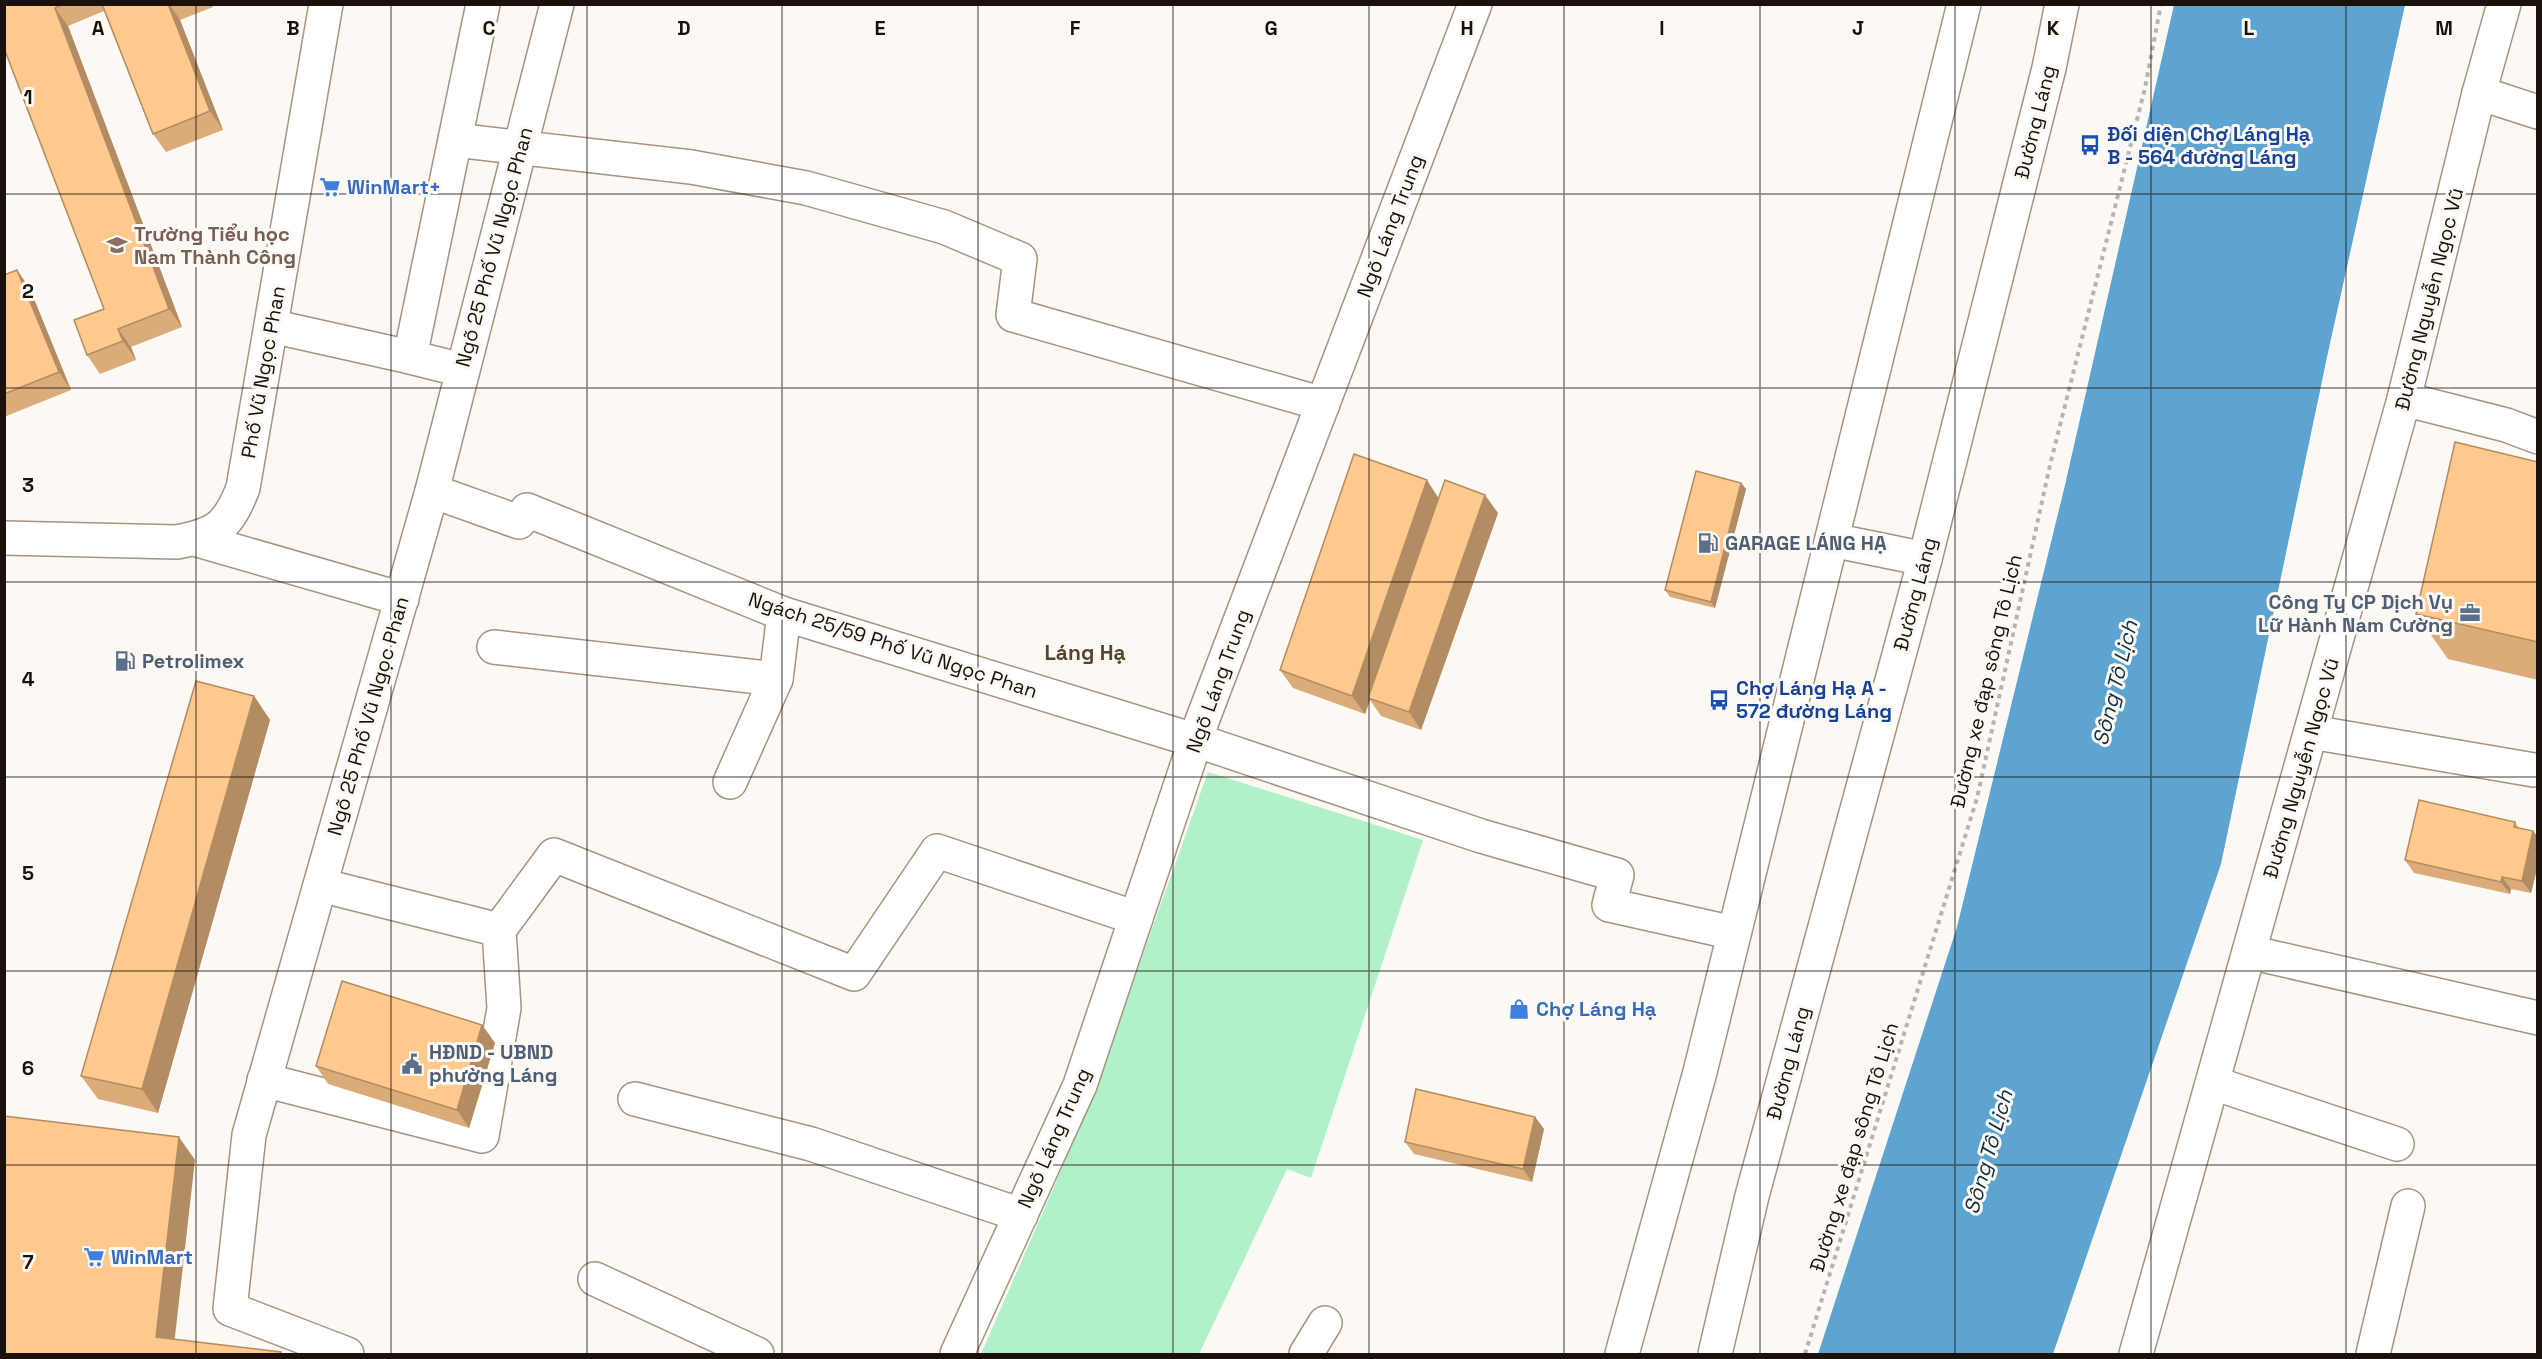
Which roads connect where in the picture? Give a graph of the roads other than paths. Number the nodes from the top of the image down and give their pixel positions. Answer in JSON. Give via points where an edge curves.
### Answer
{"nodes":[{"id":1,"x":326,"y":4,"type":"edge"},
{"id":2,"x":483,"y":4,"type":"edge"},
{"id":3,"x":557,"y":4,"type":"edge"},
{"id":4,"x":1475,"y":4,"type":"edge"},
{"id":5,"x":1964,"y":4,"type":"edge"},
{"id":6,"x":2062,"y":4,"type":"edge"},
{"id":7,"x":2504,"y":4,"type":"edge"},
{"id":8,"x":2480,"y":93,"type":"junction"},
{"id":9,"x":2538,"y":112,"type":"edge"},
{"id":10,"x":455,"y":140,"type":"junction"},
{"id":11,"x":520,"y":147,"type":"junction"},
{"id":12,"x":271,"y":326,"type":"junction"},
{"id":13,"x":410,"y":357,"type":"junction"},
{"id":14,"x":462,"y":370,"type":"junction"},
{"id":15,"x":2404,"y":399,"type":"junction"},
{"id":16,"x":1323,"y":404,"type":"junction"},
{"id":17,"x":2538,"y":437,"type":"edge"},
{"id":18,"x":432,"y":491,"type":"junction"},
{"id":19,"x":4,"y":538,"type":"edge"},
{"id":20,"x":194,"y":539,"type":"junction"},
{"id":21,"x":1832,"y":540,"type":"junction"},
{"id":22,"x":1925,"y":559,"type":"junction"},
{"id":23,"x":402,"y":599,"type":"junction"},
{"id":24,"x":784,"y":614,"type":"junction"},
{"id":25,"x":494,"y":647,"type":"dead end"},
{"id":26,"x":776,"y":680,"type":"junction"},
{"id":27,"x":2311,"y":732,"type":"junction"},
{"id":28,"x":1195,"y":740,"type":"junction"},
{"id":29,"x":2534,"y":770,"type":"dead end"},
{"id":30,"x":730,"y":782,"type":"dead end"},
{"id":31,"x":320,"y":885,"type":"junction"},
{"id":32,"x":1136,"y":918,"type":"junction"},
{"id":33,"x":499,"y":930,"type":"junction"},
{"id":34,"x":1734,"y":933,"type":"junction"},
{"id":35,"x":2249,"y":952,"type":"junction"},
{"id":36,"x":2538,"y":1018,"type":"edge"},
{"id":37,"x":264,"y":1080,"type":"junction"},
{"id":38,"x":2213,"y":1083,"type":"junction"},
{"id":39,"x":635,"y":1099,"type":"dead end"},
{"id":40,"x":2397,"y":1144,"type":"dead end"},
{"id":41,"x":2408,"y":1206,"type":"dead end"},
{"id":42,"x":1021,"y":1215,"type":"junction"},
{"id":43,"x":595,"y":1279,"type":"dead end"},
{"id":44,"x":1325,"y":1323,"type":"dead end"},
{"id":45,"x":347,"y":1354,"type":"edge"},
{"id":46,"x":757,"y":1354,"type":"edge"},
{"id":47,"x":957,"y":1354,"type":"edge"},
{"id":48,"x":1306,"y":1354,"type":"edge"},
{"id":49,"x":1622,"y":1354,"type":"edge"},
{"id":50,"x":1714,"y":1354,"type":"edge"},
{"id":51,"x":2136,"y":1354,"type":"edge"},
{"id":52,"x":2373,"y":1354,"type":"edge"}],
"edges":[{"from":1,"to":12,"type":"main road","name":"Phố Vũ Ngọc Phan"},
{"from":2,"to":10,"type":"main road"},
{"from":3,"to":11,"type":"main road","name":"Ngõ 25 Phố Vũ Ngọc Phan"},
{"from":4,"to":16,"type":"main road","name":"Ngõ Láng Trung"},
{"from":5,"to":21,"type":"main road"},
{"from":6,"to":22,"type":"main road","name":"Đường Láng"},
{"from":7,"to":8,"type":"main road","name":"Đường Nguyễn Ngọc Vũ"},
{"from":8,"to":9,"type":"main road"},
{"from":8,"to":15,"type":"main road","name":"Đường Nguyễn Ngọc Vũ"},
{"from":10,"to":11,"type":"main road"},
{"from":10,"to":13,"type":"main road"},
{"from":11,"to":14,"type":"main road","name":"Ngõ 25 Phố Vũ Ngọc Phan"},
{"from":11,"to":16,"type":"main road","via":[[691,167],[806,188],[944,226],[1020,259],[1013,315]]},
{"from":12,"to":13,"type":"main road"},
{"from":12,"to":20,"type":"main road","name":"Phố Vũ Ngọc Phan","via":[[243,488],[232,516],[217,529]]},
{"from":13,"to":14,"type":"main road"},
{"from":14,"to":18,"type":"main road","name":"Ngõ 25 Phố Vũ Ngọc Phan"},
{"from":15,"to":17,"type":"main road"},
{"from":15,"to":27,"type":"main road","name":"Đường Nguyễn Ngọc Vũ"},
{"from":16,"to":28,"type":"main road","name":"Ngõ Láng Trung"},
{"from":18,"to":23,"type":"main road","name":"Ngõ 25 Phố Vũ Ngọc Phan"},
{"from":18,"to":24,"type":"main road","name":"Ngách 25/59 Phố Vũ Ngọc Phan","via":[[519,522],[527,510]]},
{"from":19,"to":20,"type":"main road","via":[[154,543]]},
{"from":20,"to":23,"type":"main road"},
{"from":21,"to":22,"type":"main road"},
{"from":21,"to":34,"type":"main road"},
{"from":22,"to":50,"type":"main road","name":"Đường Láng","via":[[1755,1185]]},
{"from":23,"to":31,"type":"main road","name":"Ngõ 25 Phố Vũ Ngọc Phan"},
{"from":24,"to":26,"type":"main road"},
{"from":24,"to":28,"type":"main road","name":"Ngách 25/59 Phố Vũ Ngọc Phan"},
{"from":25,"to":26,"type":"main road"},
{"from":26,"to":30,"type":"main road"},
{"from":27,"to":29,"type":"main road"},
{"from":27,"to":35,"type":"main road","name":"Đường Nguyễn Ngọc Vũ"},
{"from":28,"to":32,"type":"main road","name":"Ngõ Láng Trung"},
{"from":28,"to":34,"type":"main road","name":"Ngách 25/59 Phố Vũ Ngọc Phan","via":[[1481,836],[1617,875],[1609,905]]},
{"from":31,"to":33,"type":"main road"},
{"from":31,"to":37,"type":"main road","name":"Ngõ 25 Phố Vũ Ngọc Phan"},
{"from":32,"to":33,"type":"main road","via":[[937,850],[854,974],[554,855]]},
{"from":32,"to":42,"type":"main road","name":"Ngõ Láng Trung","via":[[1080,1085]]},
{"from":33,"to":37,"type":"main road","via":[[504,1008],[482,1136]]},
{"from":34,"to":49,"type":"main road"},
{"from":35,"to":36,"type":"main road"},
{"from":35,"to":38,"type":"main road","name":"Đường Nguyễn Ngọc Vũ"},
{"from":37,"to":45,"type":"main road","name":"Ngõ 25 Phố Vũ Ngọc Phan","via":[[249,1135],[230,1309]]},
{"from":38,"to":40,"type":"main road"},
{"from":38,"to":51,"type":"main road","name":"Đường Nguyễn Ngọc Vũ"},
{"from":39,"to":42,"type":"main road","via":[[811,1144]]},
{"from":41,"to":52,"type":"main road"},
{"from":42,"to":47,"type":"main road","name":"Ngõ Láng Trung"},
{"from":43,"to":46,"type":"main road"},
{"from":44,"to":48,"type":"main road"}]}
